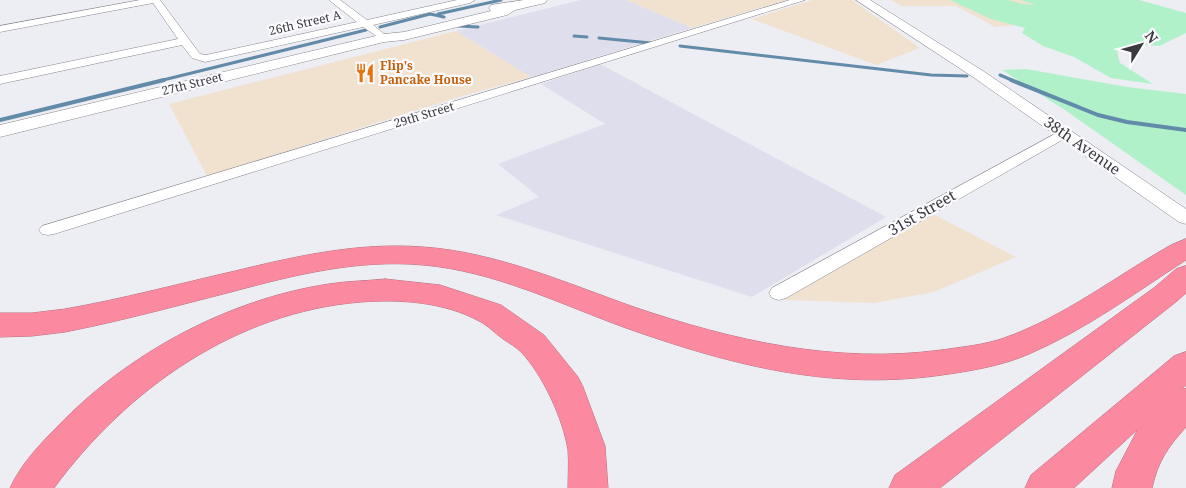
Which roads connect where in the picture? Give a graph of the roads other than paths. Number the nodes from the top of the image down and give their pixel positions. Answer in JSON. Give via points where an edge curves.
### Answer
{"nodes":[{"id":1,"x":155,"y":0,"type":"edge"},
{"id":2,"x":334,"y":0,"type":"edge"},
{"id":3,"x":470,"y":0,"type":"edge"},
{"id":4,"x":541,"y":0,"type":"edge"},
{"id":5,"x":800,"y":0,"type":"edge"},
{"id":6,"x":862,"y":0,"type":"edge"},
{"id":7,"x":880,"y":0,"type":"edge"},
{"id":8,"x":365,"y":23,"type":"junction"},
{"id":9,"x":0,"y":29,"type":"edge"},
{"id":10,"x":384,"y":38,"type":"junction"},
{"id":11,"x":185,"y":41,"type":"junction"},
{"id":12,"x":978,"y":74,"type":"junction"},
{"id":13,"x":0,"y":80,"type":"edge"},
{"id":14,"x":0,"y":131,"type":"edge"},
{"id":15,"x":1064,"y":133,"type":"junction"},
{"id":16,"x":1186,"y":218,"type":"edge"},
{"id":17,"x":48,"y":230,"type":"dead end"},
{"id":18,"x":1184,"y":258,"type":"edge"},
{"id":19,"x":779,"y":293,"type":"dead end"},
{"id":20,"x":0,"y":325,"type":"edge"},
{"id":21,"x":1186,"y":365,"type":"edge"},
{"id":22,"x":1186,"y":403,"type":"edge"},
{"id":23,"x":30,"y":488,"type":"edge"},
{"id":24,"x":588,"y":488,"type":"edge"},
{"id":25,"x":909,"y":488,"type":"edge"},
{"id":26,"x":1045,"y":488,"type":"edge"},
{"id":27,"x":1132,"y":488,"type":"edge"}],
"edges":[{"from":1,"to":9,"type":"street"},
{"from":1,"to":11,"type":"street"},
{"from":2,"to":8,"type":"street"},
{"from":3,"to":8,"type":"street","name":"26th Street A"},
{"from":4,"to":10,"type":"main road","name":"27th Street","via":[[404,36]]},
{"from":5,"to":17,"type":"street","name":"29th Street"},
{"from":6,"to":12,"type":"street","name":"38th Avenue"},
{"from":7,"to":12,"type":"street","name":"38th Avenue"},
{"from":8,"to":10,"type":"street"},
{"from":8,"to":11,"type":"street","name":"26th Street A","via":[[205,58],[196,56]]},
{"from":10,"to":14,"type":"main road","name":"27th Street"},
{"from":11,"to":13,"type":"street"},
{"from":12,"to":15,"type":"street","name":"38th Avenue"},
{"from":15,"to":16,"type":"street","name":"38th Avenue"},
{"from":15,"to":19,"type":"street","name":"31st Street"},
{"from":18,"to":20,"type":"highway","via":[[1016,346],[996,353],[908,367],[843,367],[748,354],[698,341],[492,268],[420,255],[365,255],[315,262],[91,316],[31,325]]},
{"from":18,"to":25,"type":"highway","via":[[1159,300]]},
{"from":21,"to":26,"type":"highway"},
{"from":22,"to":27,"type":"highway","via":[[1154,436],[1136,471]]},
{"from":23,"to":24,"type":"highway","via":[[92,416],[188,345],[220,328],[276,307],[339,293],[371,290],[430,293],[477,307],[503,320],[544,353],[564,382],[586,447]]}]}
